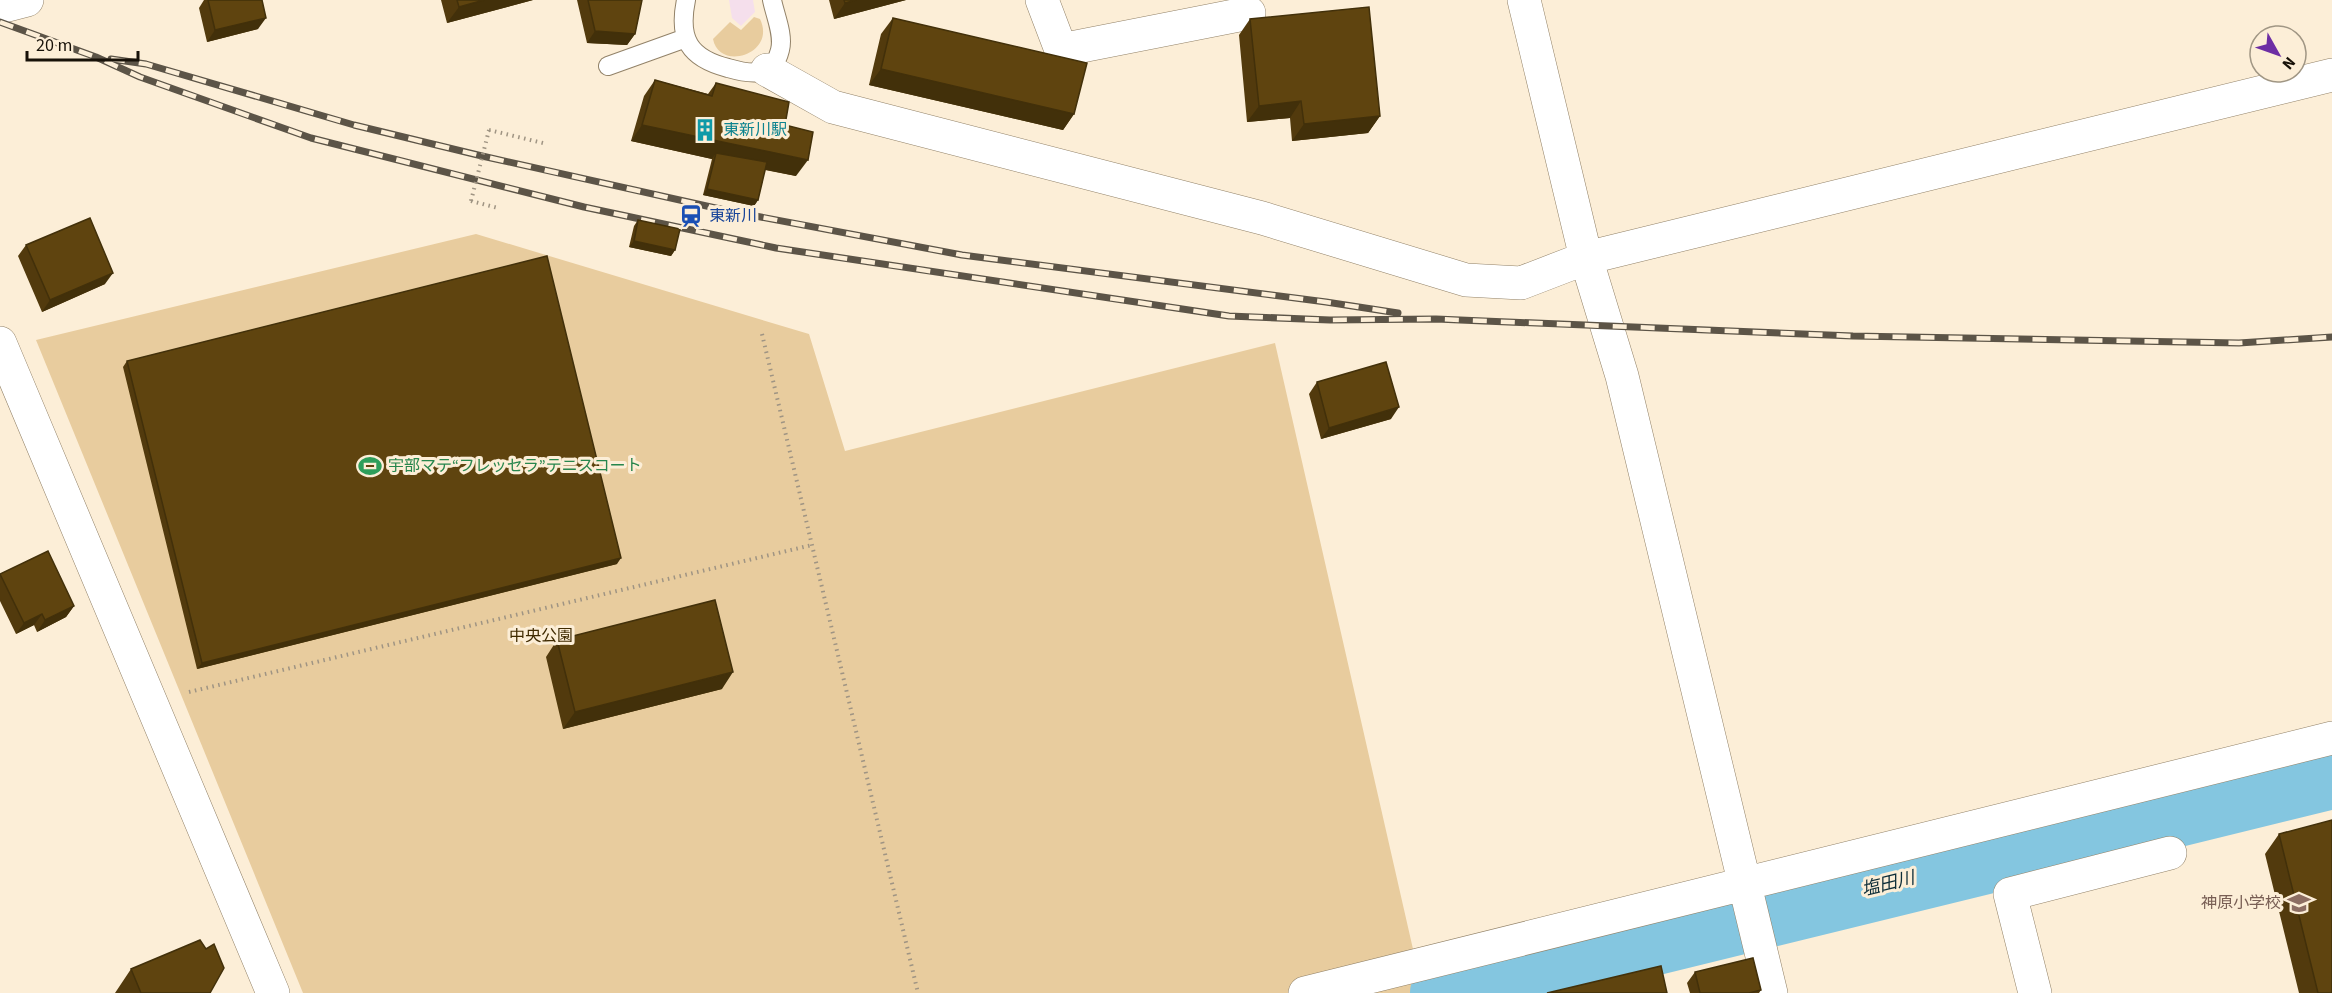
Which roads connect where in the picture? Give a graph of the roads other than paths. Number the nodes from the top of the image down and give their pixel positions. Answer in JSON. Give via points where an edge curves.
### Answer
{"nodes":[{"id":1,"x":27,"y":0,"type":"edge"},
{"id":2,"x":686,"y":0,"type":"edge"},
{"id":3,"x":772,"y":0,"type":"edge"},
{"id":4,"x":1042,"y":0,"type":"edge"},
{"id":5,"x":1524,"y":0,"type":"edge"},
{"id":6,"x":0,"y":6,"type":"edge"},
{"id":7,"x":1249,"y":13,"type":"dead end"},
{"id":8,"x":686,"y":38,"type":"junction"},
{"id":9,"x":608,"y":66,"type":"dead end"},
{"id":10,"x":767,"y":70,"type":"junction"},
{"id":11,"x":2332,"y":75,"type":"edge"},
{"id":12,"x":1586,"y":258,"type":"junction"},
{"id":13,"x":0,"y":343,"type":"edge"},
{"id":14,"x":2332,"y":738,"type":"edge"},
{"id":15,"x":2170,"y":853,"type":"dead end"},
{"id":16,"x":1746,"y":892,"type":"junction"},
{"id":17,"x":273,"y":993,"type":"edge"},
{"id":18,"x":1305,"y":993,"type":"edge"},
{"id":19,"x":1771,"y":993,"type":"edge"},
{"id":20,"x":2035,"y":993,"type":"edge"}],
"edges":[{"from":1,"to":6,"type":"street"},
{"from":2,"to":8,"type":"lane"},
{"from":3,"to":10,"type":"lane","via":[[781,49]]},
{"from":4,"to":7,"type":"street","via":[[1061,50]]},
{"from":5,"to":12,"type":"street"},
{"from":8,"to":9,"type":"lane"},
{"from":8,"to":10,"type":"lane","via":[[698,57],[709,63],[750,74]]},
{"from":10,"to":12,"type":"street","via":[[833,107],[1262,218],[1466,280],[1521,283]]},
{"from":11,"to":12,"type":"street"},
{"from":12,"to":16,"type":"street","via":[[1622,376]]},
{"from":13,"to":17,"type":"street"},
{"from":14,"to":16,"type":"street"},
{"from":15,"to":20,"type":"street","via":[[2010,894]]},
{"from":16,"to":18,"type":"street"},
{"from":16,"to":19,"type":"street"}]}
